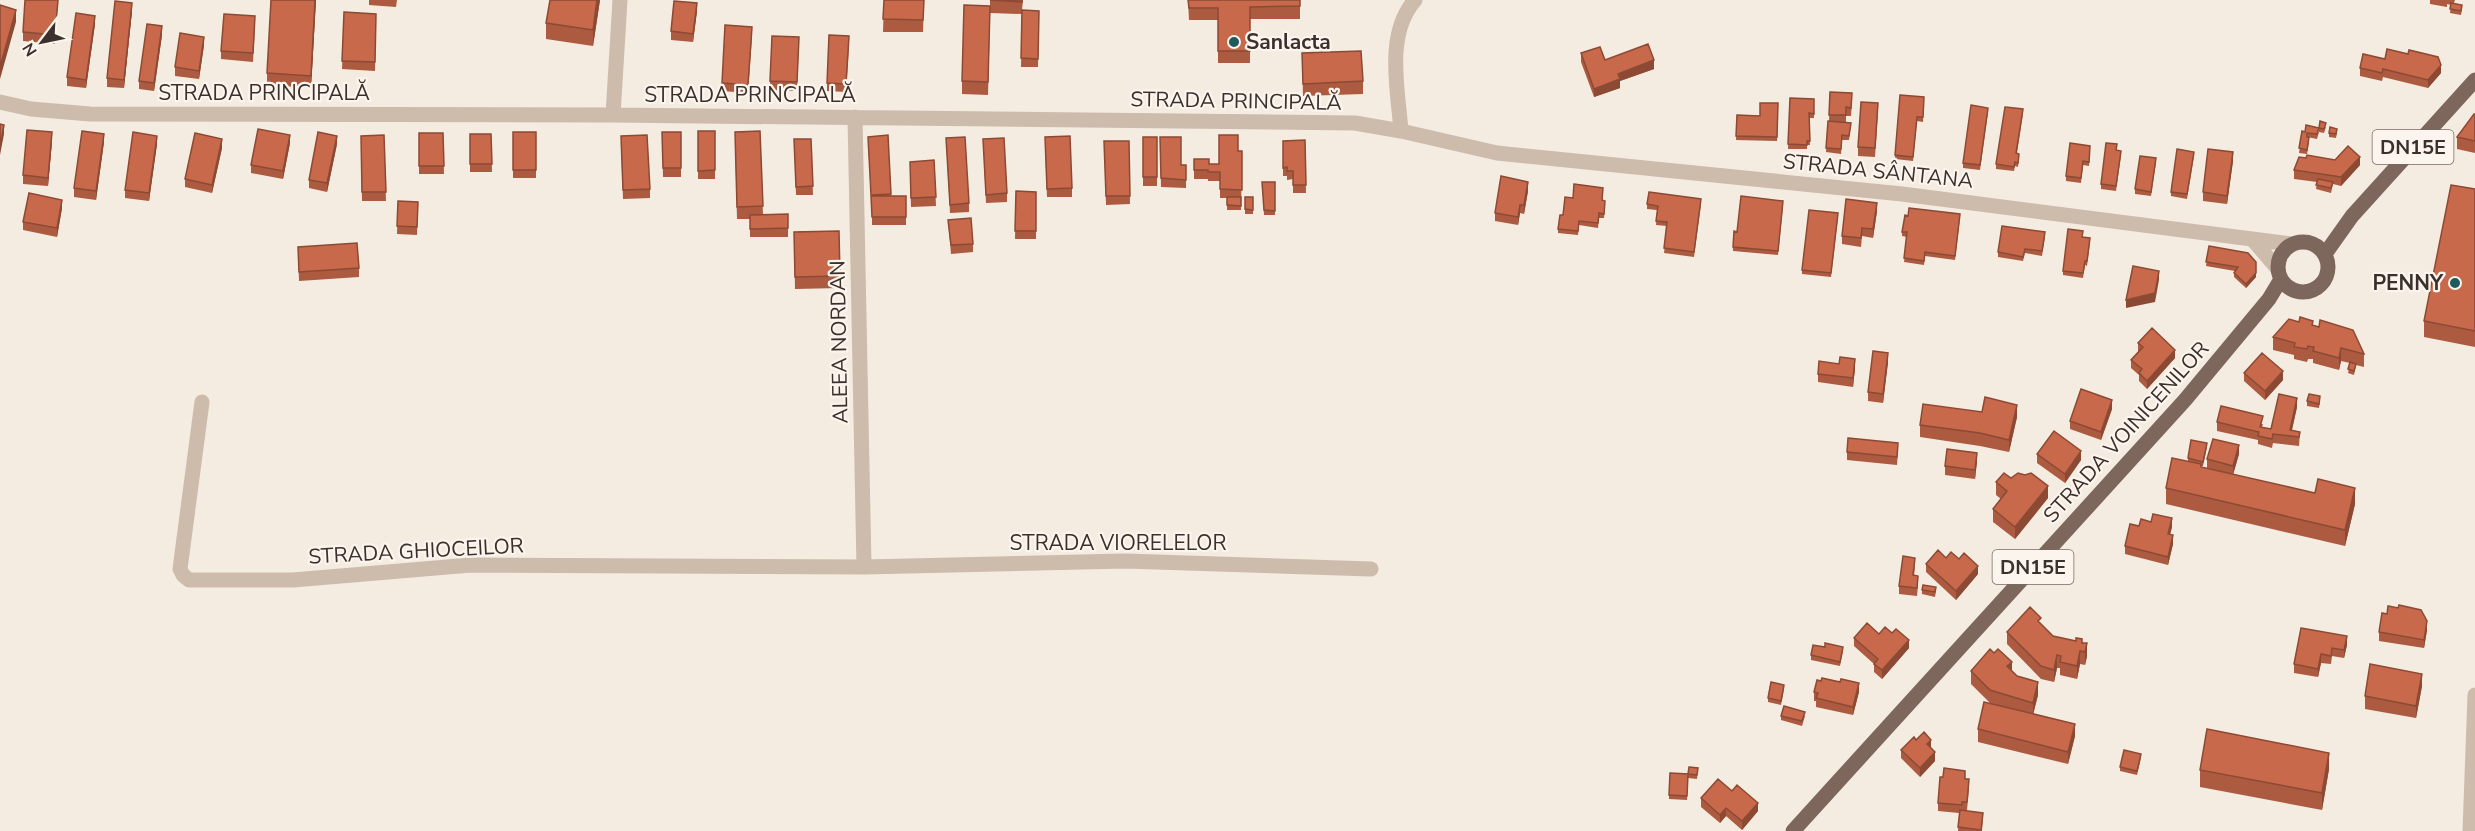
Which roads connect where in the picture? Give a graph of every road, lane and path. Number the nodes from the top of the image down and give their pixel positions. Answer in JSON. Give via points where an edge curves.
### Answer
{"nodes":[{"id":1,"x":620,"y":0,"type":"edge"},
{"id":2,"x":1413,"y":1,"type":"edge"},
{"id":3,"x":2475,"y":80,"type":"edge"},
{"id":4,"x":0,"y":102,"type":"edge"},
{"id":5,"x":613,"y":115,"type":"junction"},
{"id":6,"x":855,"y":117,"type":"junction"},
{"id":7,"x":1401,"y":131,"type":"junction"},
{"id":8,"x":1497,"y":153,"type":"joint"},
{"id":9,"x":2253,"y":240,"type":"junction"},
{"id":10,"x":2291,"y":244,"type":"junction"},
{"id":11,"x":2319,"y":249,"type":"junction"},
{"id":12,"x":2279,"y":274,"type":"junction"},
{"id":13,"x":2294,"y":290,"type":"junction"},
{"id":14,"x":2270,"y":299,"type":"junction"},
{"id":15,"x":202,"y":402,"type":"dead end"},
{"id":16,"x":864,"y":567,"type":"junction"},
{"id":17,"x":1371,"y":569,"type":"dead end"},
{"id":18,"x":2475,"y":695,"type":"edge"},
{"id":19,"x":1793,"y":831,"type":"edge"},
{"id":20,"x":2470,"y":831,"type":"edge"}],
"edges":[{"from":1,"to":5,"type":"street"},
{"from":2,"to":7,"type":"street","via":[[1402,21],[1396,62]]},
{"from":3,"to":11,"type":"main road","number":"DN15E"},
{"from":4,"to":5,"type":"street","name":"STRADA PRINCIPALĂ","via":[[90,114]]},
{"from":5,"to":6,"type":"street","name":"STRADA PRINCIPALĂ"},
{"from":6,"to":7,"type":"street","name":"STRADA PRINCIPALĂ","via":[[1355,123]]},
{"from":6,"to":16,"type":"street","name":"ALEEA NORDAN"},
{"from":7,"to":8,"type":"street","name":"STRADA PRINCIPALĂ"},
{"from":8,"to":9,"type":"street","name":"STRADA SÂNTANA","via":[[1902,194]]},
{"from":9,"to":10,"type":"street","name":"STRADA SÂNTANA"},
{"from":9,"to":12,"type":"street"},
{"from":10,"to":11,"type":"main road","via":[[2307,241]]},
{"from":10,"to":12,"type":"main road","number":"DN15E","via":[[2280,255]]},
{"from":11,"to":13,"type":"main road","number":"DN15E","via":[[2328,263],[2324,280],[2311,290]]},
{"from":12,"to":13,"type":"main road"},
{"from":12,"to":14,"type":"main road","name":"STRADA VOINICENILOR","number":"DN15E"},
{"from":13,"to":14,"type":"main road","name":"STRADA VOINICENILOR","number":"DN15E"},
{"from":14,"to":19,"type":"main road","name":"STRADA VOINICENILOR","number":"DN15E","via":[[2185,400]]},
{"from":15,"to":16,"type":"street","name":"STRADA GHIOCEILOR","via":[[180,568],[189,580],[293,580],[471,565]]},
{"from":16,"to":17,"type":"street","name":"STRADA VIORELELOR","via":[[1125,561]]},
{"from":18,"to":20,"type":"street"}]}
